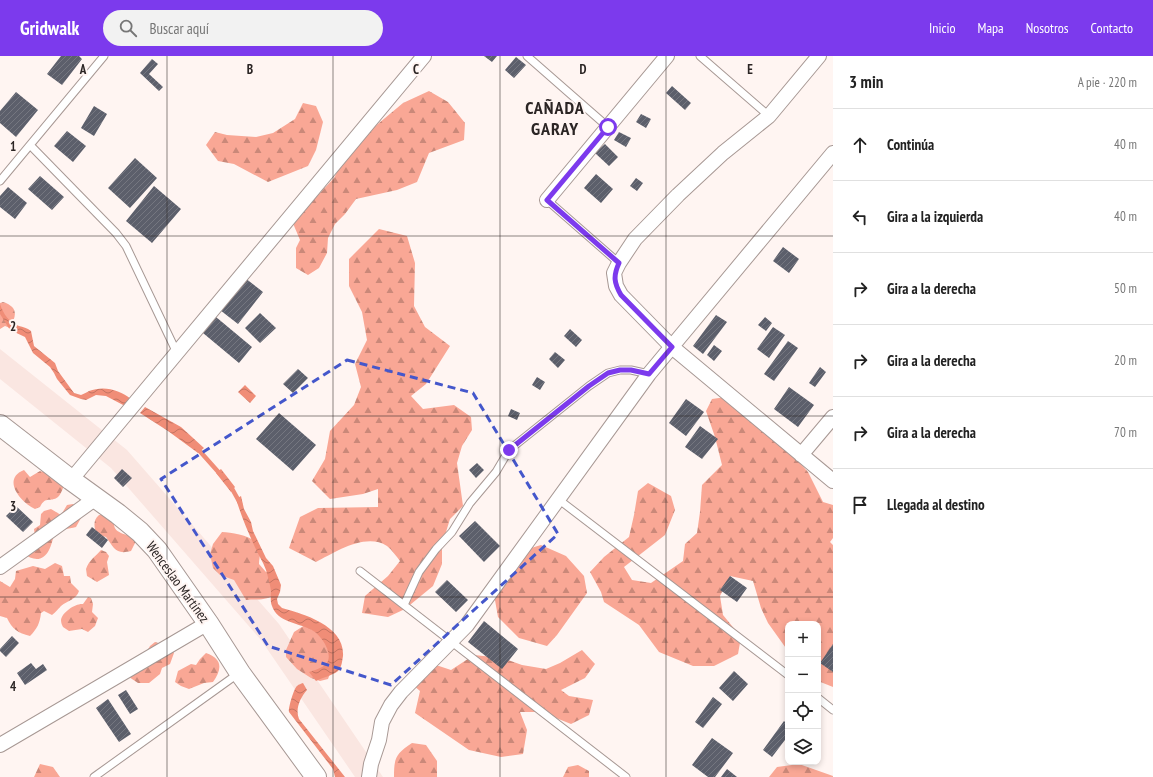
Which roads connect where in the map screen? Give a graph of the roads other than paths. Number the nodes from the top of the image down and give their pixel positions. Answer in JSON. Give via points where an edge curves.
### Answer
{"nodes":[{"id":1,"x":104,"y":56,"type":"edge"},
{"id":2,"x":424,"y":56,"type":"edge"},
{"id":3,"x":527,"y":56,"type":"edge"},
{"id":4,"x":667,"y":56,"type":"edge"},
{"id":5,"x":700,"y":56,"type":"edge"},
{"id":6,"x":819,"y":56,"type":"edge"},
{"id":7,"x":769,"y":116,"type":"junction"},
{"id":8,"x":608,"y":127,"type":"junction"},
{"id":9,"x":30,"y":145,"type":"junction"},
{"id":10,"x":833,"y":153,"type":"edge"},
{"id":11,"x":0,"y":181,"type":"edge"},
{"id":12,"x":547,"y":200,"type":"joint"},
{"id":13,"x":619,"y":263,"type":"junction"},
{"id":14,"x":672,"y":347,"type":"junction"},
{"id":15,"x":177,"y":353,"type":"junction"},
{"id":16,"x":649,"y":374,"type":"junction"},
{"id":17,"x":833,"y":418,"type":"edge"},
{"id":18,"x":0,"y":424,"type":"edge"},
{"id":19,"x":801,"y":455,"type":"junction"},
{"id":20,"x":71,"y":480,"type":"junction"},
{"id":21,"x":833,"y":481,"type":"edge"},
{"id":22,"x":96,"y":498,"type":"junction"},
{"id":23,"x":558,"y":499,"type":"junction"},
{"id":24,"x":0,"y":567,"type":"edge"},
{"id":25,"x":360,"y":571,"type":"dead end"},
{"id":26,"x":404,"y":606,"type":"junction"},
{"id":27,"x":208,"y":623,"type":"junction"},
{"id":28,"x":451,"y":642,"type":"junction"},
{"id":29,"x":240,"y":673,"type":"junction"},
{"id":30,"x":785,"y":673,"type":"edge"},
{"id":31,"x":821,"y":700,"type":"edge"},
{"id":32,"x":833,"y":710,"type":"edge"},
{"id":33,"x":0,"y":745,"type":"edge"},
{"id":34,"x":94,"y":777,"type":"edge"},
{"id":35,"x":316,"y":777,"type":"edge"},
{"id":36,"x":370,"y":777,"type":"edge"},
{"id":37,"x":626,"y":777,"type":"edge"}],
"edges":[{"from":1,"to":9,"type":"lane"},
{"from":2,"to":15,"type":"street"},
{"from":3,"to":8,"type":"lane"},
{"from":4,"to":8,"type":"street"},
{"from":5,"to":7,"type":"lane"},
{"from":6,"to":7,"type":"street"},
{"from":7,"to":13,"type":"street","via":[[723,153],[678,195],[635,239]]},
{"from":8,"to":12,"type":"street"},
{"from":9,"to":11,"type":"lane"},
{"from":9,"to":15,"type":"lane","via":[[126,246]]},
{"from":10,"to":14,"type":"street"},
{"from":12,"to":13,"type":"lane"},
{"from":13,"to":14,"type":"street","via":[[614,273],[616,286],[621,295]]},
{"from":14,"to":16,"type":"street"},
{"from":14,"to":19,"type":"street"},
{"from":15,"to":20,"type":"street"},
{"from":16,"to":23,"type":"street"},
{"from":16,"to":26,"type":"lane","via":[[631,370],[608,373],[509,450],[496,472],[420,572]]},
{"from":17,"to":19,"type":"street"},
{"from":18,"to":20,"type":"main road","name":"Wenceslao Martínez"},
{"from":19,"to":21,"type":"street"},
{"from":20,"to":22,"type":"main road","name":"Wenceslao Martínez"},
{"from":22,"to":24,"type":"street"},
{"from":22,"to":27,"type":"main road","name":"Wenceslao Martínez","via":[[134,527],[157,550]]},
{"from":23,"to":28,"type":"street","via":[[467,625]]},
{"from":23,"to":30,"type":"lane"},
{"from":25,"to":26,"type":"lane"},
{"from":26,"to":28,"type":"lane"},
{"from":27,"to":29,"type":"main road","name":"Wenceslao Martínez"},
{"from":27,"to":33,"type":"street"},
{"from":28,"to":36,"type":"street","via":[[391,705],[382,722]]},
{"from":28,"to":37,"type":"lane"},
{"from":29,"to":34,"type":"lane"},
{"from":29,"to":35,"type":"main road","name":"Wenceslao Martínez"},
{"from":31,"to":32,"type":"lane"}]}
